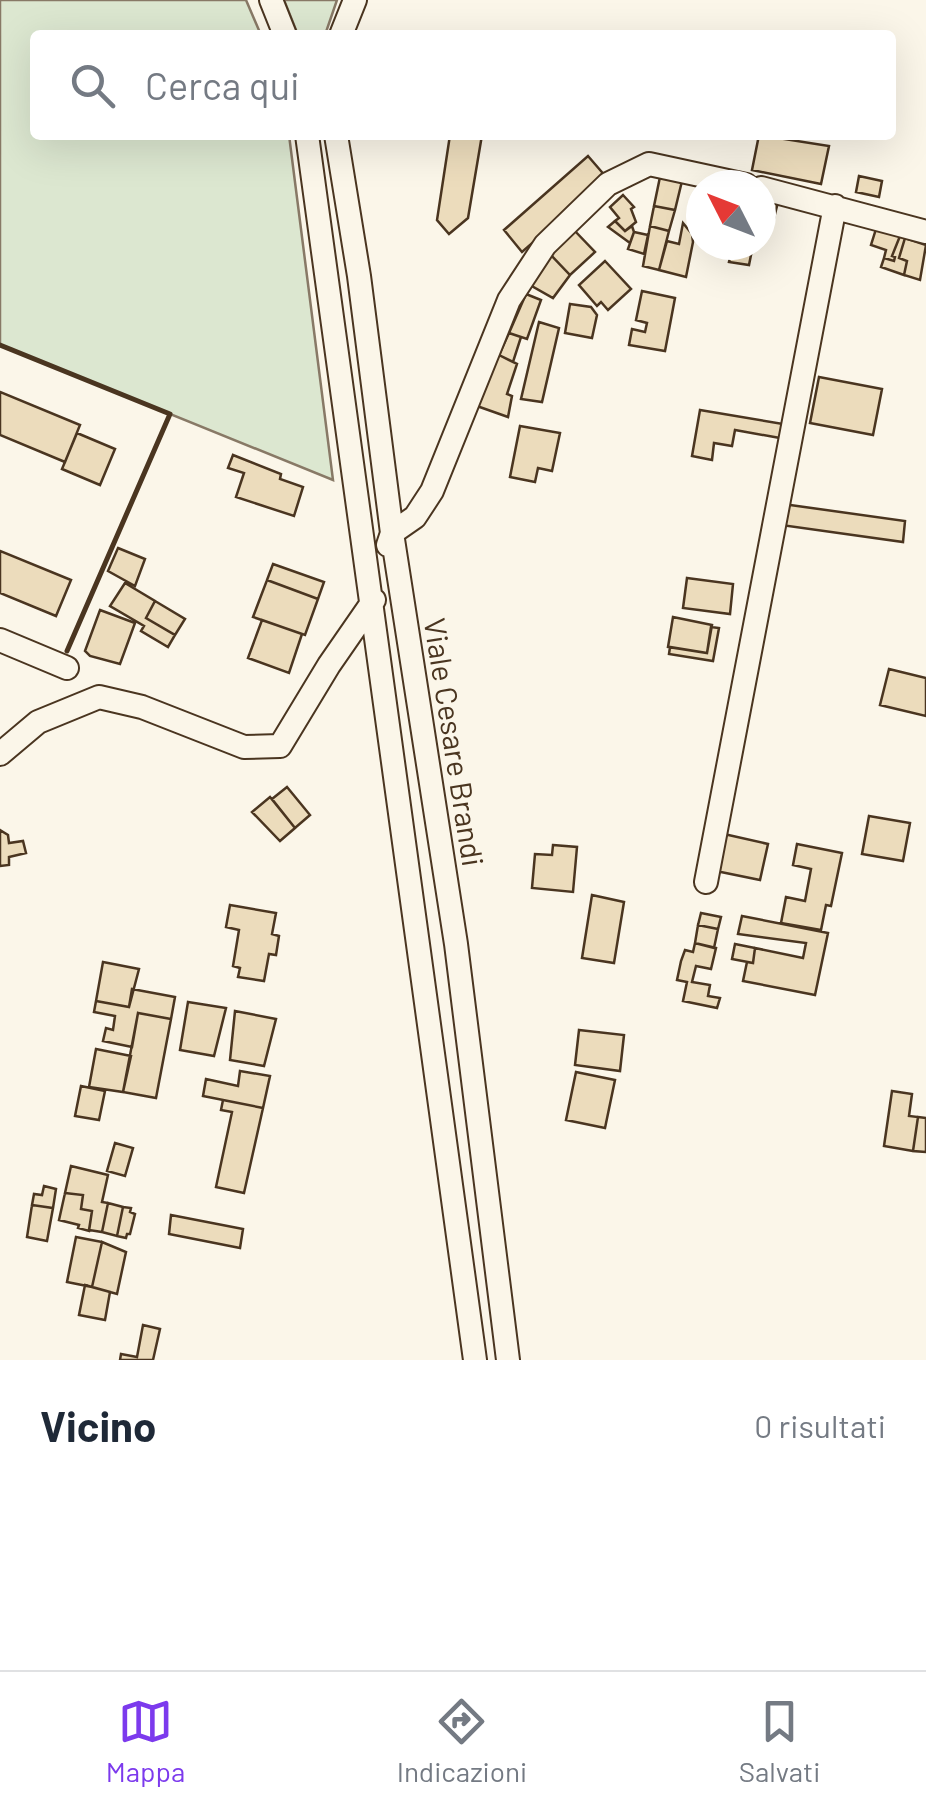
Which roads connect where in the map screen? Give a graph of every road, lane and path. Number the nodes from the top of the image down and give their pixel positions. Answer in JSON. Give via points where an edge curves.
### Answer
{"nodes":[{"id":1,"x":271,"y":0,"type":"edge"},
{"id":2,"x":355,"y":0,"type":"edge"},
{"id":3,"x":282,"y":30,"type":"edge"},
{"id":4,"x":344,"y":30,"type":"edge"},
{"id":5,"x":308,"y":140,"type":"edge"},
{"id":6,"x":337,"y":140,"type":"edge"},
{"id":7,"x":686,"y":172,"type":"edge"},
{"id":8,"x":776,"y":192,"type":"edge"},
{"id":9,"x":835,"y":206,"type":"junction"},
{"id":10,"x":926,"y":232,"type":"edge"},
{"id":11,"x":392,"y":533,"type":"junction"},
{"id":12,"x":372,"y":606,"type":"junction"},
{"id":13,"x":0,"y":640,"type":"edge"},
{"id":14,"x":67,"y":668,"type":"dead end"},
{"id":15,"x":0,"y":754,"type":"edge"},
{"id":16,"x":706,"y":882,"type":"dead end"},
{"id":17,"x":476,"y":1360,"type":"edge"},
{"id":18,"x":508,"y":1360,"type":"edge"}],
"edges":[{"from":1,"to":3,"type":"street"},
{"from":2,"to":4,"type":"street"},
{"from":5,"to":12,"type":"street","name":"Viale Cesare Brandi"},
{"from":6,"to":11,"type":"street","name":"Viale Cesare Brandi"},
{"from":7,"to":11,"type":"street","via":[[649,164],[608,184],[545,245],[509,300],[432,490],[416,517]]},
{"from":8,"to":9,"type":"street"},
{"from":9,"to":10,"type":"street"},
{"from":9,"to":16,"type":"street"},
{"from":11,"to":12,"type":"street"},
{"from":11,"to":18,"type":"street","name":"Viale Cesare Brandi","via":[[456,944]]},
{"from":12,"to":15,"type":"street","via":[[280,746],[244,747],[142,706],[99,697],[38,722]]},
{"from":12,"to":17,"type":"street","name":"Viale Cesare Brandi"},
{"from":13,"to":14,"type":"street"}]}
